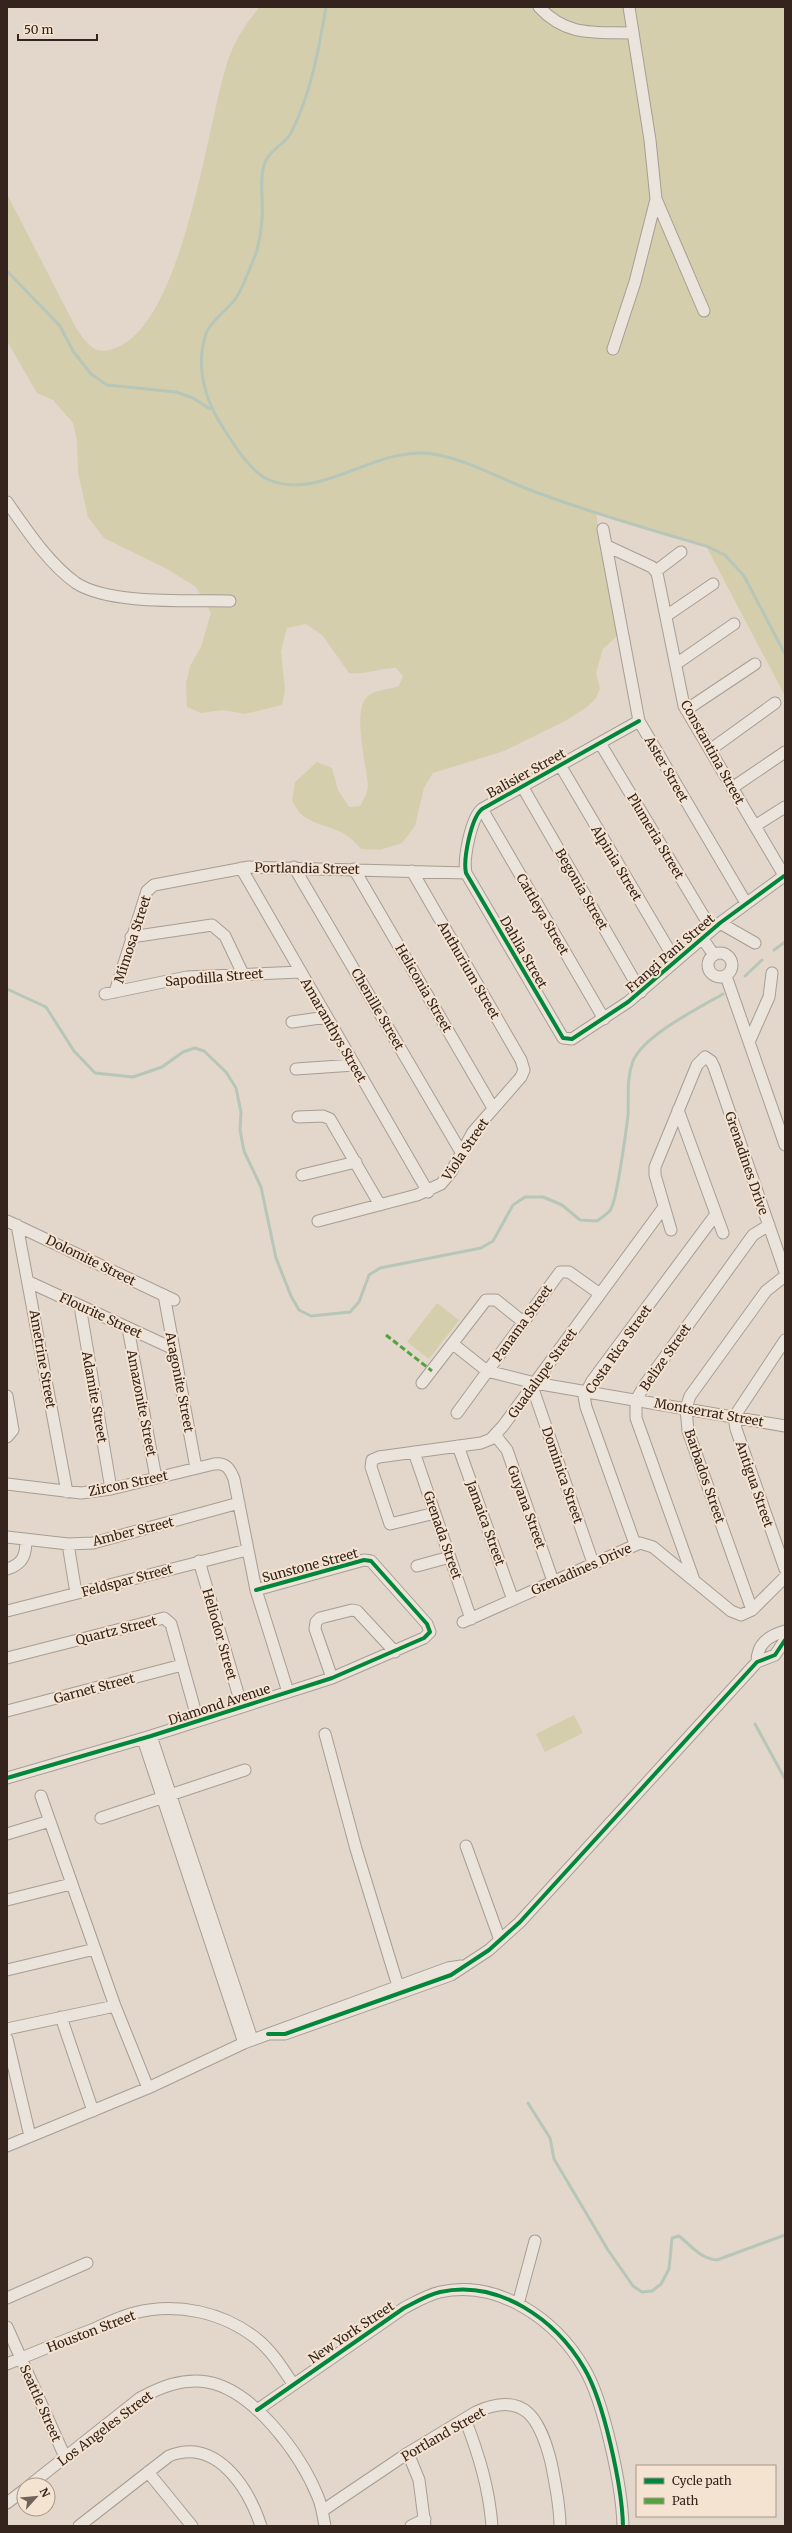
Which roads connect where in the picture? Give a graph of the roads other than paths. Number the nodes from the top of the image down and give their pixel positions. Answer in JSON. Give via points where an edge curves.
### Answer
{"nodes":[{"id":1,"x":539,"y":7,"type":"edge"},
{"id":2,"x":629,"y":7,"type":"edge"},
{"id":3,"x":632,"y":33,"type":"junction"},
{"id":4,"x":656,"y":199,"type":"junction"},
{"id":5,"x":704,"y":311,"type":"dead end"},
{"id":6,"x":613,"y":349,"type":"dead end"},
{"id":7,"x":7,"y":502,"type":"edge"},
{"id":8,"x":604,"y":529,"type":"dead end"},
{"id":9,"x":607,"y":546,"type":"junction"},
{"id":10,"x":681,"y":552,"type":"dead end"},
{"id":11,"x":656,"y":571,"type":"junction"},
{"id":12,"x":713,"y":584,"type":"dead end"},
{"id":13,"x":230,"y":601,"type":"dead end"},
{"id":14,"x":666,"y":616,"type":"junction"},
{"id":15,"x":734,"y":624,"type":"dead end"},
{"id":16,"x":676,"y":664,"type":"junction"},
{"id":17,"x":755,"y":664,"type":"dead end"},
{"id":18,"x":775,"y":703,"type":"dead end"},
{"id":19,"x":686,"y":710,"type":"junction"},
{"id":20,"x":639,"y":721,"type":"junction"},
{"id":21,"x":600,"y":743,"type":"junction"},
{"id":22,"x":710,"y":750,"type":"junction"},
{"id":23,"x":785,"y":752,"type":"edge"},
{"id":24,"x":560,"y":765,"type":"junction"},
{"id":25,"x":522,"y":786,"type":"junction"},
{"id":26,"x":732,"y":788,"type":"junction"},
{"id":27,"x":785,"y":807,"type":"edge"},
{"id":28,"x":482,"y":809,"type":"junction"},
{"id":29,"x":755,"y":826,"type":"junction"},
{"id":30,"x":781,"y":863,"type":"edge"},
{"id":31,"x":294,"y":867,"type":"junction"},
{"id":32,"x":241,"y":868,"type":"junction"},
{"id":33,"x":354,"y":869,"type":"junction"},
{"id":34,"x":412,"y":871,"type":"junction"},
{"id":35,"x":466,"y":873,"type":"junction"},
{"id":36,"x":785,"y":877,"type":"edge"},
{"id":37,"x":150,"y":887,"type":"joint"},
{"id":38,"x":746,"y":903,"type":"junction"},
{"id":39,"x":716,"y":926,"type":"junction"},
{"id":40,"x":131,"y":937,"type":"junction"},
{"id":41,"x":702,"y":938,"type":"junction"},
{"id":42,"x":756,"y":943,"type":"dead end"},
{"id":43,"x":714,"y":955,"type":"junction"},
{"id":44,"x":675,"y":960,"type":"junction"},
{"id":45,"x":301,"y":972,"type":"junction"},
{"id":46,"x":772,"y":973,"type":"dead end"},
{"id":47,"x":243,"y":974,"type":"junction"},
{"id":48,"x":726,"y":976,"type":"junction"},
{"id":49,"x":641,"y":992,"type":"junction"},
{"id":50,"x":110,"y":993,"type":"joint"},
{"id":51,"x":327,"y":1017,"type":"junction"},
{"id":52,"x":604,"y":1018,"type":"junction"},
{"id":53,"x":292,"y":1022,"type":"dead end"},
{"id":54,"x":566,"y":1040,"type":"joint"},
{"id":55,"x":749,"y":1042,"type":"junction"},
{"id":56,"x":354,"y":1065,"type":"junction"},
{"id":57,"x":296,"y":1069,"type":"dead end"},
{"id":58,"x":524,"y":1070,"type":"joint"},
{"id":59,"x":494,"y":1108,"type":"junction"},
{"id":60,"x":678,"y":1110,"type":"junction"},
{"id":61,"x":298,"y":1117,"type":"dead end"},
{"id":62,"x":785,"y":1145,"type":"edge"},
{"id":63,"x":461,"y":1152,"type":"junction"},
{"id":64,"x":356,"y":1162,"type":"junction"},
{"id":65,"x":302,"y":1175,"type":"dead end"},
{"id":66,"x":428,"y":1192,"type":"junction"},
{"id":67,"x":380,"y":1205,"type":"junction"},
{"id":68,"x":664,"y":1208,"type":"junction"},
{"id":69,"x":716,"y":1214,"type":"junction"},
{"id":70,"x":318,"y":1221,"type":"dead end"},
{"id":71,"x":12,"y":1223,"type":"edge"},
{"id":72,"x":769,"y":1225,"type":"junction"},
{"id":73,"x":671,"y":1230,"type":"dead end"},
{"id":74,"x":723,"y":1233,"type":"dead end"},
{"id":75,"x":785,"y":1272,"type":"edge"},
{"id":76,"x":785,"y":1276,"type":"edge"},
{"id":77,"x":29,"y":1282,"type":"junction"},
{"id":78,"x":600,"y":1294,"type":"junction"},
{"id":79,"x":169,"y":1298,"type":"joint"},
{"id":80,"x":80,"y":1306,"type":"junction"},
{"id":81,"x":522,"y":1321,"type":"junction"},
{"id":82,"x":128,"y":1328,"type":"junction"},
{"id":83,"x":785,"y":1340,"type":"edge"},
{"id":84,"x":453,"y":1344,"type":"junction"},
{"id":85,"x":174,"y":1349,"type":"junction"},
{"id":86,"x":487,"y":1371,"type":"junction"},
{"id":87,"x":422,"y":1383,"type":"dead end"},
{"id":88,"x":534,"y":1385,"type":"junction"},
{"id":89,"x":586,"y":1391,"type":"junction"},
{"id":90,"x":7,"y":1396,"type":"edge"},
{"id":91,"x":636,"y":1400,"type":"junction"},
{"id":92,"x":686,"y":1408,"type":"junction"},
{"id":93,"x":456,"y":1413,"type":"dead end"},
{"id":94,"x":734,"y":1417,"type":"junction"},
{"id":95,"x":785,"y":1426,"type":"edge"},
{"id":96,"x":495,"y":1435,"type":"junction"},
{"id":97,"x":8,"y":1436,"type":"edge"},
{"id":98,"x":458,"y":1446,"type":"junction"},
{"id":99,"x":414,"y":1452,"type":"junction"},
{"id":100,"x":196,"y":1468,"type":"junction"},
{"id":101,"x":156,"y":1478,"type":"junction"},
{"id":102,"x":7,"y":1484,"type":"edge"},
{"id":103,"x":111,"y":1488,"type":"junction"},
{"id":104,"x":67,"y":1492,"type":"junction"},
{"id":105,"x":239,"y":1503,"type":"junction"},
{"id":106,"x":435,"y":1513,"type":"junction"},
{"id":107,"x":7,"y":1536,"type":"edge"},
{"id":108,"x":26,"y":1539,"type":"junction"},
{"id":109,"x":68,"y":1544,"type":"junction"},
{"id":110,"x":635,"y":1544,"type":"junction"},
{"id":111,"x":247,"y":1550,"type":"junction"},
{"id":112,"x":450,"y":1557,"type":"junction"},
{"id":113,"x":199,"y":1561,"type":"junction"},
{"id":114,"x":594,"y":1563,"type":"junction"},
{"id":115,"x":417,"y":1566,"type":"dead end"},
{"id":116,"x":7,"y":1569,"type":"edge"},
{"id":117,"x":785,"y":1569,"type":"edge"},
{"id":118,"x":785,"y":1577,"type":"edge"},
{"id":119,"x":694,"y":1580,"type":"junction"},
{"id":120,"x":554,"y":1582,"type":"junction"},
{"id":121,"x":256,"y":1590,"type":"junction"},
{"id":122,"x":76,"y":1593,"type":"junction"},
{"id":123,"x":513,"y":1600,"type":"junction"},
{"id":124,"x":752,"y":1610,"type":"junction"},
{"id":125,"x":7,"y":1611,"type":"edge"},
{"id":126,"x":467,"y":1620,"type":"joint"},
{"id":127,"x":785,"y":1631,"type":"edge"},
{"id":128,"x":430,"y":1632,"type":"joint"},
{"id":129,"x":785,"y":1640,"type":"edge"},
{"id":130,"x":395,"y":1652,"type":"junction"},
{"id":131,"x":7,"y":1658,"type":"edge"},
{"id":132,"x":757,"y":1662,"type":"junction"},
{"id":133,"x":182,"y":1665,"type":"junction"},
{"id":134,"x":332,"y":1678,"type":"junction"},
{"id":135,"x":288,"y":1692,"type":"junction"},
{"id":136,"x":242,"y":1707,"type":"junction"},
{"id":137,"x":7,"y":1711,"type":"edge"},
{"id":138,"x":198,"y":1721,"type":"junction"},
{"id":139,"x":325,"y":1734,"type":"dead end"},
{"id":140,"x":147,"y":1738,"type":"junction"},
{"id":141,"x":245,"y":1770,"type":"dead end"},
{"id":142,"x":7,"y":1778,"type":"edge"},
{"id":143,"x":41,"y":1796,"type":"dead end"},
{"id":144,"x":167,"y":1796,"type":"junction"},
{"id":145,"x":101,"y":1818,"type":"dead end"},
{"id":146,"x":50,"y":1821,"type":"junction"},
{"id":147,"x":7,"y":1834,"type":"edge"},
{"id":148,"x":466,"y":1846,"type":"dead end"},
{"id":149,"x":71,"y":1884,"type":"junction"},
{"id":150,"x":7,"y":1900,"type":"edge"},
{"id":151,"x":500,"y":1940,"type":"junction"},
{"id":152,"x":95,"y":1949,"type":"junction"},
{"id":153,"x":464,"y":1966,"type":"junction"},
{"id":154,"x":7,"y":1970,"type":"edge"},
{"id":155,"x":398,"y":1986,"type":"junction"},
{"id":156,"x":115,"y":2006,"type":"junction"},
{"id":157,"x":61,"y":2017,"type":"junction"},
{"id":158,"x":7,"y":2029,"type":"edge"},
{"id":159,"x":268,"y":2034,"type":"junction"},
{"id":160,"x":7,"y":2039,"type":"edge"},
{"id":161,"x":248,"y":2041,"type":"junction"},
{"id":162,"x":148,"y":2088,"type":"junction"},
{"id":163,"x":93,"y":2111,"type":"junction"},
{"id":164,"x":30,"y":2136,"type":"junction"},
{"id":165,"x":7,"y":2146,"type":"edge"},
{"id":166,"x":535,"y":2241,"type":"dead end"},
{"id":167,"x":87,"y":2263,"type":"dead end"},
{"id":168,"x":7,"y":2298,"type":"edge"},
{"id":169,"x":518,"y":2304,"type":"junction"},
{"id":170,"x":7,"y":2327,"type":"edge"},
{"id":171,"x":21,"y":2358,"type":"junction"},
{"id":172,"x":7,"y":2364,"type":"edge"},
{"id":173,"x":293,"y":2384,"type":"junction"},
{"id":174,"x":256,"y":2410,"type":"junction"},
{"id":175,"x":465,"y":2419,"type":"junction"},
{"id":176,"x":408,"y":2453,"type":"junction"},
{"id":177,"x":65,"y":2457,"type":"junction"},
{"id":178,"x":148,"y":2472,"type":"junction"},
{"id":179,"x":40,"y":2477,"type":"edge"},
{"id":180,"x":322,"y":2511,"type":"junction"},
{"id":181,"x":425,"y":2523,"type":"edge"},
{"id":182,"x":186,"y":2524,"type":"edge"},
{"id":183,"x":79,"y":2526,"type":"edge"},
{"id":184,"x":261,"y":2526,"type":"edge"},
{"id":185,"x":325,"y":2526,"type":"edge"},
{"id":186,"x":411,"y":2526,"type":"edge"},
{"id":187,"x":492,"y":2526,"type":"edge"},
{"id":188,"x":560,"y":2526,"type":"edge"},
{"id":189,"x":623,"y":2526,"type":"edge"}],
"edges":[{"from":1,"to":3,"type":"street","via":[[559,25],[580,31]]},
{"from":2,"to":3,"type":"street"},
{"from":3,"to":4,"type":"street","via":[[650,140]]},
{"from":4,"to":5,"type":"street"},
{"from":4,"to":6,"type":"street","via":[[635,282]]},
{"from":7,"to":13,"type":"street","via":[[48,555],[77,583],[94,591],[150,599]]},
{"from":8,"to":9,"type":"street","name":"Aster Street"},
{"from":9,"to":11,"type":"street"},
{"from":9,"to":20,"type":"street","name":"Aster Street"},
{"from":10,"to":11,"type":"street"},
{"from":11,"to":14,"type":"street","name":"Constantina Street"},
{"from":12,"to":14,"type":"street"},
{"from":14,"to":16,"type":"street","name":"Constantina Street"},
{"from":15,"to":16,"type":"street"},
{"from":16,"to":19,"type":"street","name":"Constantina Street"},
{"from":17,"to":19,"type":"street"},
{"from":18,"to":22,"type":"street"},
{"from":19,"to":22,"type":"street","name":"Constantina Street"},
{"from":20,"to":21,"type":"street","name":"Balisier Street"},
{"from":20,"to":38,"type":"street","name":"Aster Street"},
{"from":21,"to":24,"type":"street","name":"Balisier Street"},
{"from":21,"to":39,"type":"street","name":"Plumeria Street"},
{"from":22,"to":26,"type":"street","name":"Constantina Street"},
{"from":23,"to":26,"type":"street"},
{"from":24,"to":25,"type":"street","name":"Balisier Street"},
{"from":24,"to":44,"type":"street","name":"Alpinia Street"},
{"from":25,"to":28,"type":"street","name":"Balisier Street"},
{"from":25,"to":49,"type":"street","name":"Begonia Street"},
{"from":26,"to":29,"type":"street","name":"Constantina Street"},
{"from":27,"to":29,"type":"street"},
{"from":28,"to":35,"type":"street","name":"Balisier Street","via":[[475,816],[471,831],[465,860]]},
{"from":28,"to":52,"type":"street","name":"Cattleya Street"},
{"from":29,"to":30,"type":"street","name":"Constantina Street"},
{"from":30,"to":36,"type":"street","name":"Constantina Street"},
{"from":31,"to":32,"type":"street","name":"Portlandia Street"},
{"from":31,"to":33,"type":"street","name":"Portlandia Street"},
{"from":31,"to":63,"type":"street","name":"Chenille Street"},
{"from":32,"to":37,"type":"street","name":"Portlandia Street"},
{"from":32,"to":45,"type":"street","name":"Amaranthys Street"},
{"from":33,"to":34,"type":"street","name":"Portlandia Street"},
{"from":33,"to":59,"type":"street","name":"Heliconia Street"},
{"from":34,"to":35,"type":"street","name":"Portlandia Street"},
{"from":34,"to":58,"type":"street","name":"Anthurium Street","via":[[521,1060]]},
{"from":35,"to":54,"type":"street","name":"Dahlia Street","via":[[558,1031]]},
{"from":36,"to":38,"type":"street","name":"Frangi Pani Street"},
{"from":37,"to":40,"type":"street","name":"Mimosa Street"},
{"from":38,"to":39,"type":"street","name":"Frangi Pani Street"},
{"from":39,"to":41,"type":"street","name":"Frangi Pani Street"},
{"from":39,"to":42,"type":"street"},
{"from":40,"to":47,"type":"street","via":[[212,925],[225,936]]},
{"from":40,"to":50,"type":"street","name":"Mimosa Street"},
{"from":41,"to":43,"type":"street"},
{"from":41,"to":44,"type":"street","name":"Frangi Pani Street"},
{"from":43,"to":48,"type":"street","via":[[722,953],[730,958],[732,966]]},
{"from":43,"to":48,"type":"street","via":[[708,961],[710,973],[718,978]]},
{"from":44,"to":49,"type":"street","name":"Frangi Pani Street"},
{"from":45,"to":47,"type":"street","name":"Sapodilla Street"},
{"from":45,"to":51,"type":"street","name":"Amaranthys Street"},
{"from":46,"to":55,"type":"street","via":[[769,996]]},
{"from":47,"to":50,"type":"street","name":"Sapodilla Street","via":[[187,977]]},
{"from":48,"to":55,"type":"street"},
{"from":49,"to":52,"type":"street","name":"Frangi Pani Street"},
{"from":51,"to":53,"type":"street"},
{"from":51,"to":56,"type":"street","name":"Amaranthys Street"},
{"from":52,"to":54,"type":"street","name":"Frangi Pani Street","via":[[572,1039]]},
{"from":55,"to":62,"type":"street"},
{"from":56,"to":57,"type":"street"},
{"from":56,"to":66,"type":"street","name":"Amaranthys Street"},
{"from":58,"to":59,"type":"street","name":"Viola Street"},
{"from":59,"to":63,"type":"street","name":"Viola Street","via":[[473,1132]]},
{"from":60,"to":68,"type":"street","via":[[654,1167]]},
{"from":60,"to":69,"type":"street"},
{"from":60,"to":72,"type":"street","name":"Grenadines Drive","via":[[697,1064],[705,1058],[711,1061]]},
{"from":61,"to":64,"type":"street","via":[[327,1116]]},
{"from":63,"to":66,"type":"street","name":"Viola Street","via":[[446,1179]]},
{"from":64,"to":65,"type":"street"},
{"from":64,"to":67,"type":"street"},
{"from":66,"to":67,"type":"street","name":"Viola Street"},
{"from":67,"to":70,"type":"street","name":"Viola Street"},
{"from":68,"to":73,"type":"street"},
{"from":68,"to":78,"type":"street","name":"Guadalupe Street"},
{"from":69,"to":74,"type":"street"},
{"from":69,"to":89,"type":"street","name":"Costa Rica Street"},
{"from":71,"to":77,"type":"street","name":"Ametrine Street"},
{"from":71,"to":79,"type":"street","name":"Dolomite Street"},
{"from":72,"to":75,"type":"street","name":"Grenadines Drive"},
{"from":72,"to":91,"type":"street","name":"Belize Street","via":[[753,1235],[646,1382]]},
{"from":76,"to":92,"type":"street","via":[[766,1291],[695,1390]]},
{"from":77,"to":80,"type":"street","name":"Flourite Street"},
{"from":77,"to":104,"type":"street","name":"Ametrine Street"},
{"from":78,"to":81,"type":"street","name":"Panama Street","via":[[569,1272],[563,1271]]},
{"from":78,"to":88,"type":"street","name":"Guadalupe Street"},
{"from":79,"to":85,"type":"street","name":"Aragonite Street"},
{"from":80,"to":82,"type":"street","name":"Flourite Street"},
{"from":80,"to":103,"type":"street","name":"Adamite Street"},
{"from":81,"to":84,"type":"street","via":[[496,1300],[490,1299],[483,1302]]},
{"from":81,"to":86,"type":"street","name":"Panama Street"},
{"from":82,"to":85,"type":"street","name":"Flourite Street"},
{"from":82,"to":101,"type":"street","name":"Amazonite Street"},
{"from":83,"to":94,"type":"street"},
{"from":84,"to":86,"type":"street","name":"Montserrat Street"},
{"from":84,"to":87,"type":"street"},
{"from":85,"to":100,"type":"street","name":"Aragonite Street"},
{"from":86,"to":88,"type":"street","name":"Montserrat Street"},
{"from":86,"to":93,"type":"street","name":"Panama Street"},
{"from":88,"to":89,"type":"street","name":"Montserrat Street"},
{"from":88,"to":96,"type":"street","name":"Guadalupe Street"},
{"from":88,"to":114,"type":"street","name":"Dominica Street"},
{"from":89,"to":91,"type":"street","name":"Montserrat Street"},
{"from":89,"to":110,"type":"street","name":"Costa Rica Street","via":[[586,1407]]},
{"from":90,"to":97,"type":"street","via":[[12,1430]]},
{"from":91,"to":92,"type":"street","name":"Montserrat Street"},
{"from":91,"to":119,"type":"street","name":"Belize Street","via":[[636,1418]]},
{"from":92,"to":94,"type":"street","name":"Montserrat Street"},
{"from":92,"to":124,"type":"street","name":"Barbados Street","via":[[688,1431]]},
{"from":94,"to":95,"type":"street","name":"Montserrat Street"},
{"from":94,"to":117,"type":"street","name":"Antigua Street"},
{"from":96,"to":98,"type":"street","name":"Guadalupe Street","via":[[481,1443]]},
{"from":96,"to":120,"type":"street","name":"Guyana Street","via":[[507,1450]]},
{"from":98,"to":99,"type":"street","name":"Guadalupe Street"},
{"from":98,"to":123,"type":"street","name":"Jamaica Street"},
{"from":99,"to":106,"type":"street","name":"Grenada Street"},
{"from":99,"to":106,"type":"street","name":"Guadalupe Street","via":[[372,1460],[371,1466],[390,1524]]},
{"from":100,"to":101,"type":"street","name":"Zircon Street"},
{"from":100,"to":105,"type":"street","name":"Zircon Street","via":[[224,1464],[228,1467],[234,1479]]},
{"from":101,"to":103,"type":"street","name":"Zircon Street"},
{"from":102,"to":104,"type":"street","name":"Zircon Street"},
{"from":103,"to":104,"type":"street","name":"Zircon Street","via":[[81,1493]]},
{"from":105,"to":109,"type":"street","name":"Amber Street","via":[[105,1540]]},
{"from":105,"to":111,"type":"street"},
{"from":106,"to":112,"type":"street","name":"Grenada Street"},
{"from":107,"to":108,"type":"street","name":"Amber Street"},
{"from":108,"to":109,"type":"street","name":"Amber Street"},
{"from":108,"to":116,"type":"street","via":[[25,1556],[18,1564]]},
{"from":109,"to":122,"type":"street"},
{"from":110,"to":114,"type":"street","name":"Grenadines Drive"},
{"from":110,"to":119,"type":"street","name":"Grenadines Drive","via":[[649,1545]]},
{"from":111,"to":113,"type":"street","name":"Feldspar Street"},
{"from":111,"to":121,"type":"street"},
{"from":112,"to":115,"type":"street"},
{"from":112,"to":126,"type":"street","name":"Grenada Street"},
{"from":113,"to":122,"type":"street","name":"Feldspar Street"},
{"from":113,"to":136,"type":"street","name":"Heliodor Street"},
{"from":114,"to":120,"type":"street","name":"Grenadines Drive"},
{"from":118,"to":124,"type":"street"},
{"from":119,"to":124,"type":"street","name":"Grenadines Drive","via":[[736,1613],[744,1615]]},
{"from":120,"to":123,"type":"street","name":"Grenadines Drive"},
{"from":121,"to":128,"type":"street","name":"Sunstone Street","via":[[364,1560],[371,1561],[427,1624]]},
{"from":121,"to":135,"type":"street"},
{"from":122,"to":125,"type":"street","name":"Feldspar Street"},
{"from":123,"to":126,"type":"street","name":"Grenadines Drive"},
{"from":127,"to":132,"type":"street","via":[[770,1636],[762,1644]]},
{"from":128,"to":130,"type":"street","name":"Diamond Avenue","via":[[424,1638]]},
{"from":129,"to":132,"type":"street","via":[[774,1655]]},
{"from":130,"to":134,"type":"street","name":"Diamond Avenue"},
{"from":130,"to":134,"type":"street","via":[[357,1611],[320,1618],[315,1629]]},
{"from":131,"to":133,"type":"street","name":"Quartz Street","via":[[160,1618],[167,1619],[171,1624]]},
{"from":132,"to":151,"type":"street"},
{"from":133,"to":137,"type":"street","name":"Garnet Street"},
{"from":133,"to":138,"type":"street","name":"Quartz Street"},
{"from":134,"to":135,"type":"street","name":"Diamond Avenue"},
{"from":135,"to":136,"type":"street","name":"Diamond Avenue"},
{"from":136,"to":138,"type":"street","name":"Diamond Avenue"},
{"from":138,"to":140,"type":"street","name":"Diamond Avenue"},
{"from":139,"to":155,"type":"street","via":[[356,1849]]},
{"from":140,"to":142,"type":"street","name":"Diamond Avenue"},
{"from":140,"to":144,"type":"street"},
{"from":141,"to":144,"type":"street"},
{"from":143,"to":146,"type":"street"},
{"from":144,"to":145,"type":"street"},
{"from":144,"to":161,"type":"street"},
{"from":146,"to":147,"type":"street"},
{"from":146,"to":149,"type":"street"},
{"from":148,"to":151,"type":"street"},
{"from":149,"to":150,"type":"street"},
{"from":149,"to":152,"type":"street"},
{"from":151,"to":153,"type":"street"},
{"from":152,"to":154,"type":"street"},
{"from":152,"to":156,"type":"street"},
{"from":153,"to":155,"type":"street","via":[[448,1968]]},
{"from":153,"to":159,"type":"street","via":[[451,1975],[385,2000],[285,2034]]},
{"from":155,"to":159,"type":"street"},
{"from":156,"to":157,"type":"street"},
{"from":156,"to":162,"type":"street"},
{"from":157,"to":158,"type":"street"},
{"from":157,"to":163,"type":"street"},
{"from":159,"to":161,"type":"street"},
{"from":160,"to":164,"type":"street"},
{"from":161,"to":162,"type":"street"},
{"from":162,"to":163,"type":"street"},
{"from":163,"to":164,"type":"street"},
{"from":164,"to":165,"type":"street"},
{"from":166,"to":169,"type":"street"},
{"from":167,"to":168,"type":"street"},
{"from":169,"to":173,"type":"street","name":"New York Street","via":[[495,2295],[470,2290],[439,2292],[404,2308]]},
{"from":169,"to":189,"type":"street","name":"New York Street","via":[[542,2318],[562,2336],[585,2369],[601,2412],[612,2454]]},
{"from":170,"to":171,"type":"street","name":"Seattle Street"},
{"from":171,"to":172,"type":"street","name":"Houston Street"},
{"from":171,"to":173,"type":"street","name":"Houston Street","via":[[133,2313],[157,2309],[179,2310],[208,2313],[232,2323],[258,2340],[280,2364]]},
{"from":171,"to":177,"type":"street","name":"Seattle Street"},
{"from":173,"to":174,"type":"street","name":"New York Street"},
{"from":174,"to":177,"type":"street","name":"Los Angeles Street","via":[[224,2388],[208,2382],[177,2383],[159,2388],[140,2398]]},
{"from":174,"to":180,"type":"street","name":"Los Angeles Street","via":[[267,2419],[295,2455],[318,2497]]},
{"from":175,"to":176,"type":"street","name":"Portland Street"},
{"from":175,"to":187,"type":"street","via":[[480,2459],[490,2498]]},
{"from":175,"to":188,"type":"street","name":"Portland Street","via":[[487,2407],[498,2405],[508,2404],[528,2411],[545,2436]]},
{"from":176,"to":180,"type":"street","name":"Portland Street"},
{"from":176,"to":181,"type":"street","via":[[419,2480]]},
{"from":177,"to":179,"type":"street","name":"Los Angeles Street"},
{"from":178,"to":182,"type":"street"},
{"from":178,"to":183,"type":"street"},
{"from":178,"to":184,"type":"street","via":[[169,2456],[182,2451],[204,2452],[225,2466],[246,2494]]},
{"from":180,"to":185,"type":"street","name":"Los Angeles Street"},
{"from":181,"to":186,"type":"street"}]}
